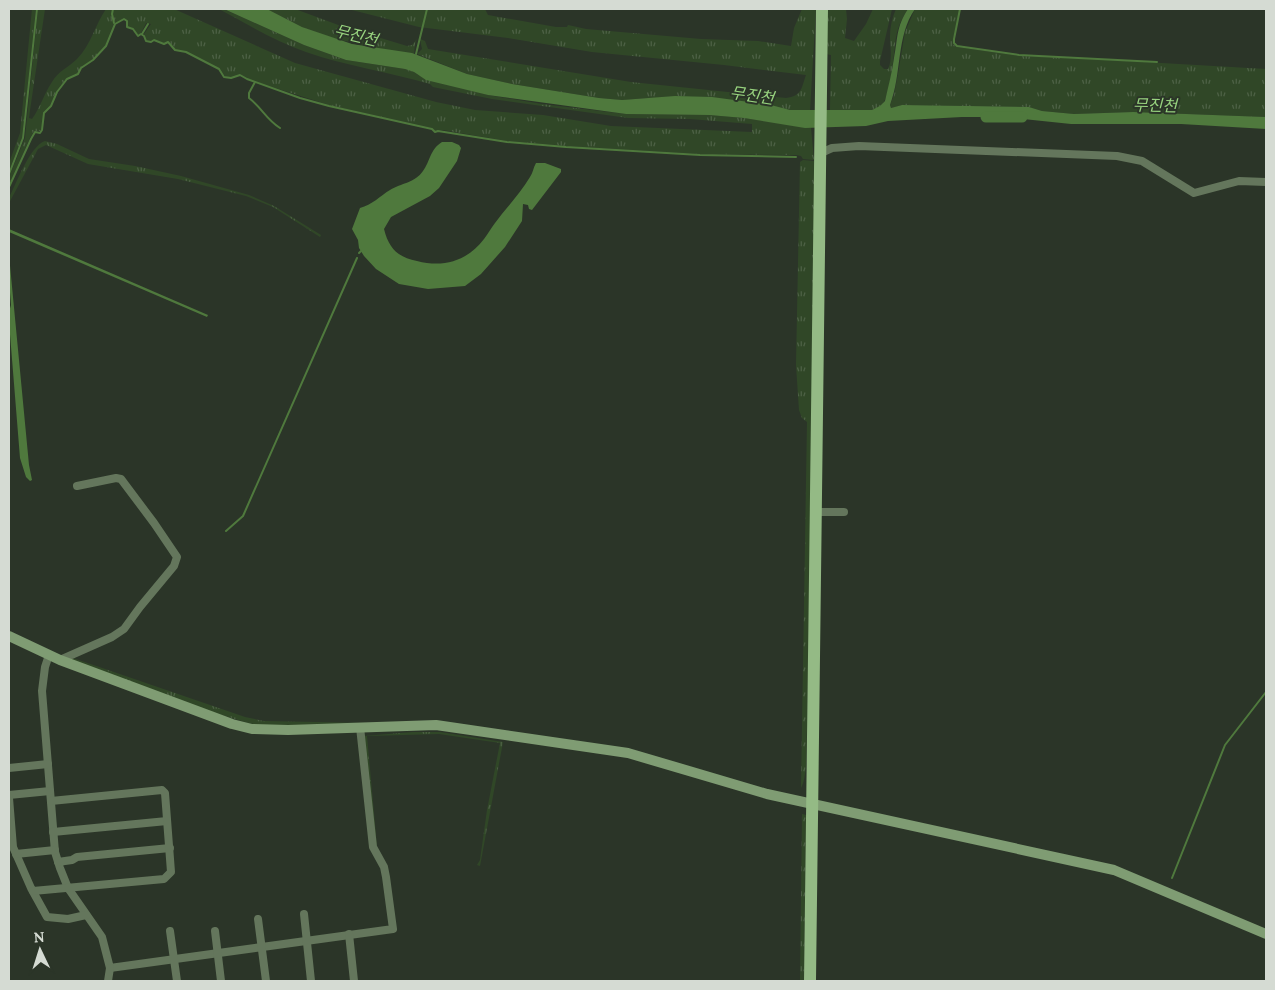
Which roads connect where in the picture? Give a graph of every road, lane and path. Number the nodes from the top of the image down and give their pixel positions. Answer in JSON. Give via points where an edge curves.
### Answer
{"nodes":[{"id":1,"x":822,"y":9,"type":"edge"},
{"id":2,"x":821,"y":148,"type":"junction"},
{"id":3,"x":1266,"y":182,"type":"edge"},
{"id":4,"x":77,"y":486,"type":"dead end"},
{"id":5,"x":816,"y":512,"type":"junction"},
{"id":6,"x":844,"y":512,"type":"dead end"},
{"id":7,"x":9,"y":636,"type":"edge"},
{"id":8,"x":50,"y":655,"type":"junction"},
{"id":9,"x":60,"y":660,"type":"junction"},
{"id":10,"x":360,"y":727,"type":"junction"},
{"id":11,"x":48,"y":764,"type":"junction"},
{"id":12,"x":9,"y":768,"type":"edge"},
{"id":13,"x":50,"y":792,"type":"junction"},
{"id":14,"x":9,"y":799,"type":"edge"},
{"id":15,"x":51,"y":800,"type":"junction"},
{"id":16,"x":812,"y":803,"type":"junction"},
{"id":17,"x":167,"y":821,"type":"junction"},
{"id":18,"x":53,"y":832,"type":"junction"},
{"id":19,"x":170,"y":848,"type":"junction"},
{"id":20,"x":55,"y":850,"type":"junction"},
{"id":21,"x":16,"y":854,"type":"junction"},
{"id":22,"x":58,"y":862,"type":"junction"},
{"id":23,"x":68,"y":888,"type":"junction"},
{"id":24,"x":33,"y":891,"type":"junction"},
{"id":25,"x":304,"y":914,"type":"dead end"},
{"id":26,"x":86,"y":915,"type":"junction"},
{"id":27,"x":258,"y":919,"type":"dead end"},
{"id":28,"x":170,"y":931,"type":"dead end"},
{"id":29,"x":215,"y":931,"type":"dead end"},
{"id":30,"x":349,"y":934,"type":"junction"},
{"id":31,"x":1266,"y":934,"type":"edge"},
{"id":32,"x":307,"y":940,"type":"junction"},
{"id":33,"x":262,"y":946,"type":"junction"},
{"id":34,"x":218,"y":953,"type":"junction"},
{"id":35,"x":174,"y":959,"type":"junction"},
{"id":36,"x":110,"y":968,"type":"junction"},
{"id":37,"x":108,"y":981,"type":"edge"},
{"id":38,"x":177,"y":981,"type":"edge"},
{"id":39,"x":221,"y":981,"type":"edge"},
{"id":40,"x":266,"y":981,"type":"edge"},
{"id":41,"x":311,"y":981,"type":"edge"},
{"id":42,"x":354,"y":981,"type":"edge"},
{"id":43,"x":810,"y":981,"type":"edge"}],
"edges":[{"from":1,"to":2,"type":"main road"},
{"from":2,"to":3,"type":"street","via":[[859,146],[1116,156],[1142,161],[1194,193],[1239,181]]},
{"from":2,"to":5,"type":"main road"},
{"from":4,"to":9,"type":"street","via":[[121,479],[178,557],[168,575],[124,629],[112,638]]},
{"from":5,"to":6,"type":"street"},
{"from":5,"to":16,"type":"main road"},
{"from":7,"to":8,"type":"main road"},
{"from":8,"to":9,"type":"main road"},
{"from":8,"to":11,"type":"street","via":[[44,667],[42,691]]},
{"from":9,"to":10,"type":"main road","via":[[252,729]]},
{"from":10,"to":16,"type":"main road","via":[[436,725],[628,753],[767,794]]},
{"from":10,"to":30,"type":"street","via":[[373,847],[384,867],[393,928]]},
{"from":11,"to":12,"type":"street"},
{"from":11,"to":13,"type":"street"},
{"from":13,"to":14,"type":"street"},
{"from":13,"to":15,"type":"street"},
{"from":14,"to":21,"type":"street"},
{"from":15,"to":17,"type":"street","via":[[161,790],[165,794]]},
{"from":15,"to":18,"type":"street"},
{"from":16,"to":31,"type":"main road","via":[[1114,870]]},
{"from":16,"to":43,"type":"main road"},
{"from":17,"to":18,"type":"street"},
{"from":17,"to":19,"type":"street"},
{"from":18,"to":20,"type":"street"},
{"from":19,"to":22,"type":"street","via":[[77,857]]},
{"from":19,"to":23,"type":"street","via":[[171,872],[164,879]]},
{"from":20,"to":21,"type":"street"},
{"from":20,"to":22,"type":"street"},
{"from":21,"to":24,"type":"street"},
{"from":22,"to":23,"type":"street"},
{"from":23,"to":24,"type":"street"},
{"from":23,"to":26,"type":"street"},
{"from":24,"to":26,"type":"street","via":[[48,917],[68,919]]},
{"from":25,"to":32,"type":"street"},
{"from":26,"to":36,"type":"street","via":[[102,937]]},
{"from":27,"to":33,"type":"street"},
{"from":28,"to":35,"type":"street"},
{"from":29,"to":34,"type":"street"},
{"from":30,"to":32,"type":"street"},
{"from":30,"to":42,"type":"street"},
{"from":32,"to":33,"type":"street"},
{"from":32,"to":41,"type":"street"},
{"from":33,"to":34,"type":"street"},
{"from":33,"to":40,"type":"street"},
{"from":34,"to":35,"type":"street"},
{"from":34,"to":39,"type":"street"},
{"from":35,"to":36,"type":"street"},
{"from":35,"to":38,"type":"street"},
{"from":36,"to":37,"type":"street"}]}
